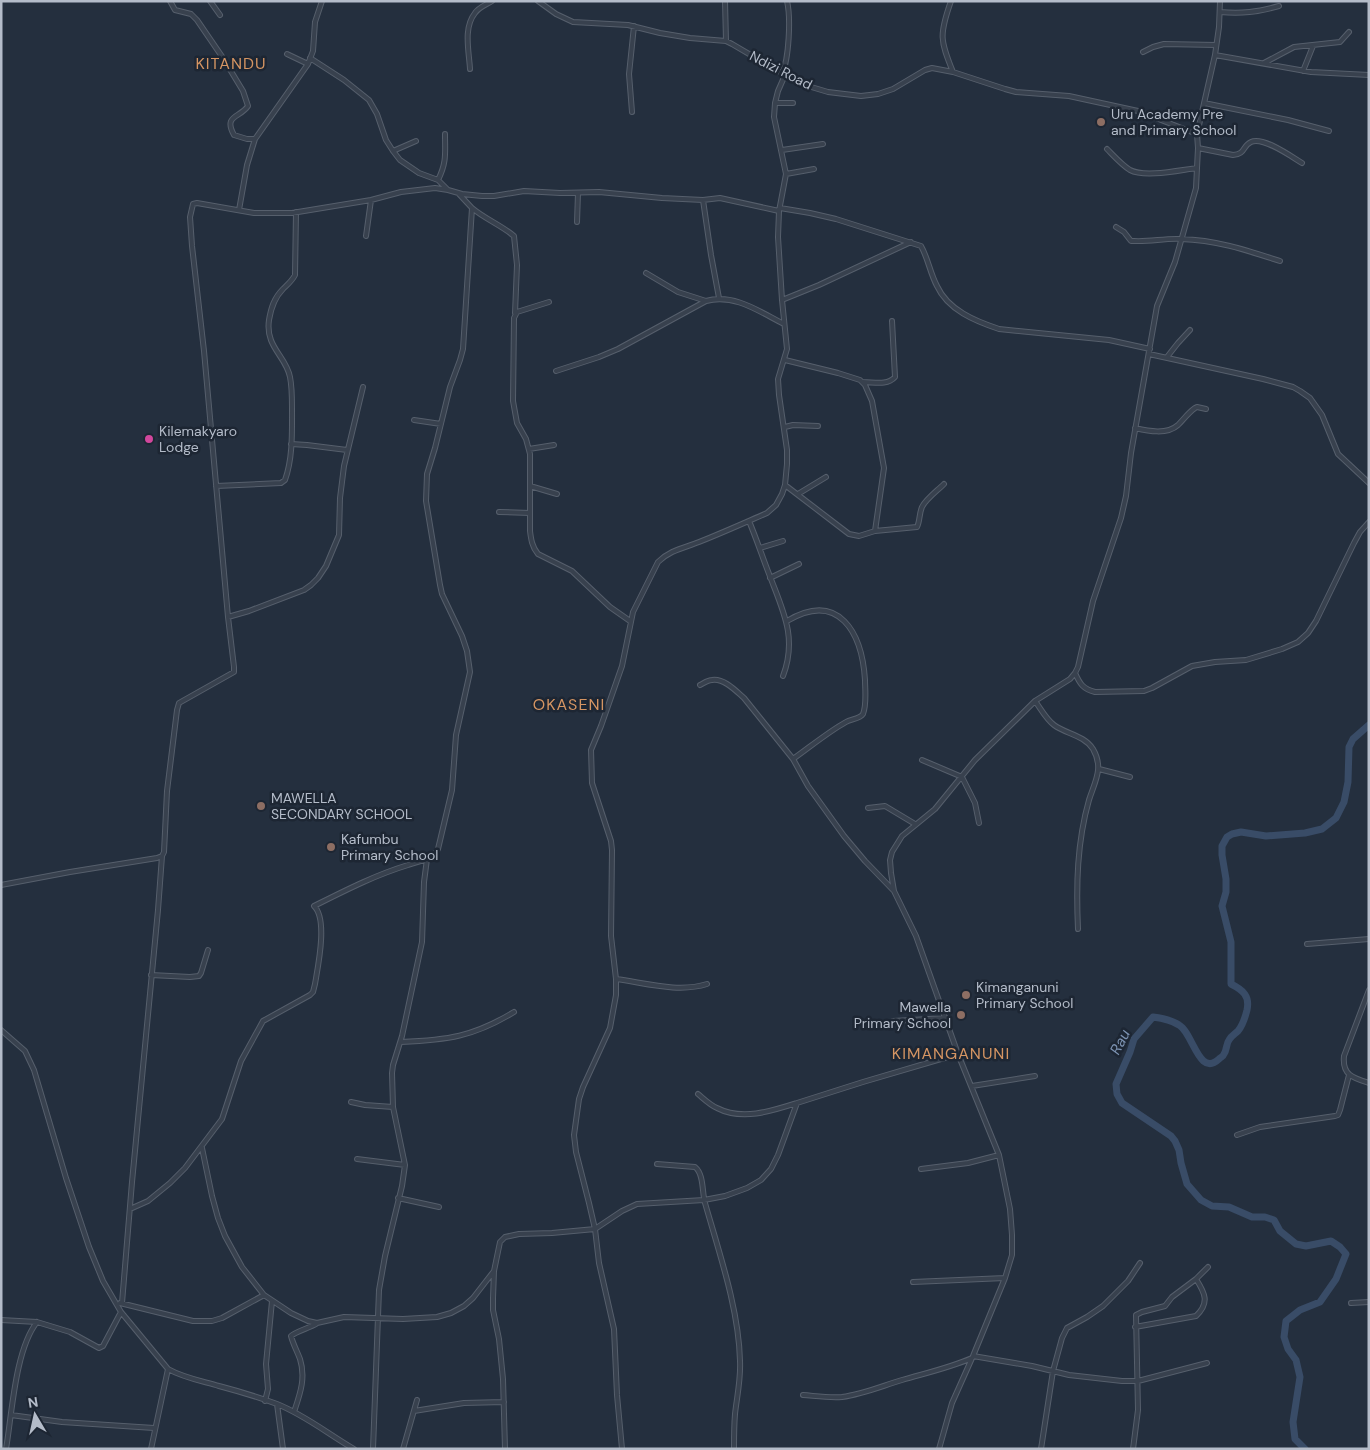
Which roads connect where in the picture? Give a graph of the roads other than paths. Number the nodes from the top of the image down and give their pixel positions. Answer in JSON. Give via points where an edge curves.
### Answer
{"nodes":[{"id":1,"x":170,"y":1,"type":"edge"},
{"id":2,"x":210,"y":1,"type":"edge"},
{"id":3,"x":322,"y":1,"type":"edge"},
{"id":4,"x":492,"y":1,"type":"edge"},
{"id":5,"x":538,"y":1,"type":"edge"},
{"id":6,"x":725,"y":1,"type":"edge"},
{"id":7,"x":787,"y":1,"type":"edge"},
{"id":8,"x":951,"y":1,"type":"edge"},
{"id":9,"x":1220,"y":1,"type":"edge"},
{"id":10,"x":1279,"y":6,"type":"dead end"},
{"id":11,"x":1220,"y":12,"type":"junction"},
{"id":12,"x":220,"y":15,"type":"dead end"},
{"id":13,"x":634,"y":26,"type":"junction"},
{"id":14,"x":1349,"y":32,"type":"dead end"},
{"id":15,"x":726,"y":41,"type":"junction"},
{"id":16,"x":1216,"y":45,"type":"junction"},
{"id":17,"x":1313,"y":46,"type":"junction"},
{"id":18,"x":1144,"y":52,"type":"dead end"},
{"id":19,"x":287,"y":54,"type":"dead end"},
{"id":20,"x":1215,"y":55,"type":"junction"},
{"id":21,"x":310,"y":58,"type":"junction"},
{"id":22,"x":1264,"y":63,"type":"junction"},
{"id":23,"x":308,"y":64,"type":"junction"},
{"id":24,"x":470,"y":69,"type":"dead end"},
{"id":25,"x":1303,"y":71,"type":"junction"},
{"id":26,"x":953,"y":72,"type":"junction"},
{"id":27,"x":784,"y":75,"type":"junction"},
{"id":28,"x":1369,"y":76,"type":"edge"},
{"id":29,"x":775,"y":103,"type":"junction"},
{"id":30,"x":793,"y":103,"type":"dead end"},
{"id":31,"x":1204,"y":103,"type":"junction"},
{"id":32,"x":632,"y":112,"type":"dead end"},
{"id":33,"x":1329,"y":132,"type":"dead end"},
{"id":34,"x":445,"y":134,"type":"dead end"},
{"id":35,"x":1197,"y":134,"type":"junction"},
{"id":36,"x":255,"y":139,"type":"junction"},
{"id":37,"x":416,"y":141,"type":"dead end"},
{"id":38,"x":823,"y":144,"type":"dead end"},
{"id":39,"x":1198,"y":148,"type":"junction"},
{"id":40,"x":1107,"y":149,"type":"dead end"},
{"id":41,"x":782,"y":150,"type":"junction"},
{"id":42,"x":393,"y":151,"type":"junction"},
{"id":43,"x":1302,"y":163,"type":"dead end"},
{"id":44,"x":1197,"y":168,"type":"junction"},
{"id":45,"x":814,"y":169,"type":"dead end"},
{"id":46,"x":786,"y":174,"type":"junction"},
{"id":47,"x":438,"y":180,"type":"junction"},
{"id":48,"x":448,"y":190,"type":"junction"},
{"id":49,"x":457,"y":192,"type":"junction"},
{"id":50,"x":578,"y":193,"type":"junction"},
{"id":51,"x":371,"y":200,"type":"junction"},
{"id":52,"x":703,"y":200,"type":"junction"},
{"id":53,"x":472,"y":208,"type":"junction"},
{"id":54,"x":239,"y":210,"type":"junction"},
{"id":55,"x":780,"y":210,"type":"junction"},
{"id":56,"x":296,"y":212,"type":"junction"},
{"id":57,"x":577,"y":222,"type":"dead end"},
{"id":58,"x":1116,"y":227,"type":"dead end"},
{"id":59,"x":366,"y":236,"type":"dead end"},
{"id":60,"x":1181,"y":239,"type":"junction"},
{"id":61,"x":911,"y":242,"type":"junction"},
{"id":62,"x":1280,"y":261,"type":"dead end"},
{"id":63,"x":646,"y":273,"type":"dead end"},
{"id":64,"x":720,"y":298,"type":"junction"},
{"id":65,"x":782,"y":300,"type":"junction"},
{"id":66,"x":706,"y":301,"type":"junction"},
{"id":67,"x":549,"y":302,"type":"dead end"},
{"id":68,"x":515,"y":316,"type":"junction"},
{"id":69,"x":892,"y":321,"type":"dead end"},
{"id":70,"x":784,"y":324,"type":"junction"},
{"id":71,"x":1190,"y":330,"type":"dead end"},
{"id":72,"x":1150,"y":348,"type":"junction"},
{"id":73,"x":1149,"y":354,"type":"junction"},
{"id":74,"x":1167,"y":357,"type":"junction"},
{"id":75,"x":785,"y":360,"type":"junction"},
{"id":76,"x":556,"y":371,"type":"dead end"},
{"id":77,"x":863,"y":382,"type":"junction"},
{"id":78,"x":363,"y":388,"type":"dead end"},
{"id":79,"x":1206,"y":409,"type":"dead end"},
{"id":80,"x":414,"y":420,"type":"dead end"},
{"id":81,"x":441,"y":424,"type":"junction"},
{"id":82,"x":818,"y":426,"type":"dead end"},
{"id":83,"x":785,"y":427,"type":"junction"},
{"id":84,"x":1135,"y":428,"type":"junction"},
{"id":85,"x":291,"y":444,"type":"junction"},
{"id":86,"x":554,"y":445,"type":"dead end"},
{"id":87,"x":529,"y":449,"type":"junction"},
{"id":88,"x":347,"y":450,"type":"junction"},
{"id":89,"x":826,"y":477,"type":"dead end"},
{"id":90,"x":1369,"y":483,"type":"edge"},
{"id":91,"x":944,"y":484,"type":"dead end"},
{"id":92,"x":785,"y":485,"type":"junction"},
{"id":93,"x":216,"y":486,"type":"junction"},
{"id":94,"x":530,"y":486,"type":"junction"},
{"id":95,"x":557,"y":494,"type":"dead end"},
{"id":96,"x":798,"y":494,"type":"junction"},
{"id":97,"x":499,"y":512,"type":"dead end"},
{"id":98,"x":530,"y":513,"type":"junction"},
{"id":99,"x":749,"y":520,"type":"junction"},
{"id":100,"x":1369,"y":522,"type":"edge"},
{"id":101,"x":875,"y":531,"type":"junction"},
{"id":102,"x":784,"y":541,"type":"dead end"},
{"id":103,"x":760,"y":548,"type":"junction"},
{"id":104,"x":799,"y":564,"type":"dead end"},
{"id":105,"x":770,"y":578,"type":"junction"},
{"id":106,"x":228,"y":617,"type":"junction"},
{"id":107,"x":630,"y":621,"type":"junction"},
{"id":108,"x":787,"y":621,"type":"junction"},
{"id":109,"x":1075,"y":673,"type":"junction"},
{"id":110,"x":783,"y":676,"type":"dead end"},
{"id":111,"x":700,"y":685,"type":"dead end"},
{"id":112,"x":1035,"y":701,"type":"junction"},
{"id":113,"x":793,"y":759,"type":"junction"},
{"id":114,"x":922,"y":760,"type":"dead end"},
{"id":115,"x":1099,"y":769,"type":"junction"},
{"id":116,"x":962,"y":777,"type":"junction"},
{"id":117,"x":1130,"y":777,"type":"dead end"},
{"id":118,"x":868,"y":808,"type":"dead end"},
{"id":119,"x":979,"y":823,"type":"dead end"},
{"id":120,"x":915,"y":824,"type":"junction"},
{"id":121,"x":162,"y":856,"type":"junction"},
{"id":122,"x":427,"y":859,"type":"junction"},
{"id":123,"x":1,"y":885,"type":"edge"},
{"id":124,"x":894,"y":891,"type":"junction"},
{"id":125,"x":1078,"y":929,"type":"dead end"},
{"id":126,"x":1369,"y":939,"type":"edge"},
{"id":127,"x":1308,"y":944,"type":"dead end"},
{"id":128,"x":208,"y":950,"type":"dead end"},
{"id":129,"x":151,"y":975,"type":"junction"},
{"id":130,"x":616,"y":979,"type":"junction"},
{"id":131,"x":707,"y":984,"type":"dead end"},
{"id":132,"x":1369,"y":990,"type":"edge"},
{"id":133,"x":514,"y":1012,"type":"dead end"},
{"id":134,"x":946,"y":1018,"type":"junction"},
{"id":135,"x":893,"y":1022,"type":"dead end"},
{"id":136,"x":1,"y":1030,"type":"edge"},
{"id":137,"x":401,"y":1042,"type":"junction"},
{"id":138,"x":958,"y":1054,"type":"junction"},
{"id":139,"x":1349,"y":1075,"type":"junction"},
{"id":140,"x":1035,"y":1076,"type":"dead end"},
{"id":141,"x":1369,"y":1083,"type":"edge"},
{"id":142,"x":972,"y":1086,"type":"junction"},
{"id":143,"x":698,"y":1094,"type":"dead end"},
{"id":144,"x":351,"y":1102,"type":"dead end"},
{"id":145,"x":797,"y":1103,"type":"junction"},
{"id":146,"x":394,"y":1107,"type":"junction"},
{"id":147,"x":1237,"y":1135,"type":"dead end"},
{"id":148,"x":202,"y":1148,"type":"junction"},
{"id":149,"x":999,"y":1155,"type":"junction"},
{"id":150,"x":357,"y":1159,"type":"dead end"},
{"id":151,"x":657,"y":1164,"type":"dead end"},
{"id":152,"x":405,"y":1166,"type":"junction"},
{"id":153,"x":921,"y":1169,"type":"dead end"},
{"id":154,"x":398,"y":1198,"type":"junction"},
{"id":155,"x":704,"y":1200,"type":"junction"},
{"id":156,"x":440,"y":1207,"type":"dead end"},
{"id":157,"x":130,"y":1209,"type":"junction"},
{"id":158,"x":594,"y":1229,"type":"junction"},
{"id":159,"x":1140,"y":1263,"type":"dead end"},
{"id":160,"x":1208,"y":1267,"type":"dead end"},
{"id":161,"x":494,"y":1271,"type":"junction"},
{"id":162,"x":1005,"y":1278,"type":"junction"},
{"id":163,"x":1196,"y":1279,"type":"junction"},
{"id":164,"x":913,"y":1282,"type":"dead end"},
{"id":165,"x":264,"y":1295,"type":"junction"},
{"id":166,"x":272,"y":1301,"type":"junction"},
{"id":167,"x":116,"y":1302,"type":"junction"},
{"id":168,"x":122,"y":1302,"type":"junction"},
{"id":169,"x":1369,"y":1302,"type":"edge"},
{"id":170,"x":1351,"y":1304,"type":"dead end"},
{"id":171,"x":121,"y":1312,"type":"junction"},
{"id":172,"x":378,"y":1318,"type":"junction"},
{"id":173,"x":1,"y":1320,"type":"edge"},
{"id":174,"x":36,"y":1322,"type":"junction"},
{"id":175,"x":316,"y":1323,"type":"junction"},
{"id":176,"x":1135,"y":1327,"type":"junction"},
{"id":177,"x":973,"y":1357,"type":"junction"},
{"id":178,"x":1207,"y":1363,"type":"dead end"},
{"id":179,"x":168,"y":1369,"type":"junction"},
{"id":180,"x":1053,"y":1371,"type":"junction"},
{"id":181,"x":1138,"y":1380,"type":"junction"},
{"id":182,"x":803,"y":1395,"type":"dead end"},
{"id":183,"x":265,"y":1400,"type":"junction"},
{"id":184,"x":417,"y":1400,"type":"dead end"},
{"id":185,"x":504,"y":1402,"type":"junction"},
{"id":186,"x":277,"y":1404,"type":"junction"},
{"id":187,"x":414,"y":1411,"type":"junction"},
{"id":188,"x":294,"y":1412,"type":"junction"},
{"id":189,"x":12,"y":1415,"type":"junction"},
{"id":190,"x":154,"y":1428,"type":"junction"},
{"id":191,"x":6,"y":1449,"type":"edge"},
{"id":192,"x":150,"y":1449,"type":"edge"},
{"id":193,"x":283,"y":1449,"type":"edge"},
{"id":194,"x":354,"y":1449,"type":"edge"},
{"id":195,"x":373,"y":1449,"type":"edge"},
{"id":196,"x":403,"y":1449,"type":"edge"},
{"id":197,"x":505,"y":1449,"type":"edge"},
{"id":198,"x":622,"y":1449,"type":"edge"},
{"id":199,"x":734,"y":1449,"type":"edge"},
{"id":200,"x":939,"y":1449,"type":"edge"},
{"id":201,"x":1041,"y":1449,"type":"edge"},
{"id":202,"x":1133,"y":1449,"type":"edge"}],
"edges":[{"from":1,"to":36,"type":"street","via":[[175,10],[191,14],[197,20],[243,91],[248,106],[231,120],[234,135]]},
{"from":2,"to":12,"type":"street"},
{"from":3,"to":21,"type":"street","via":[[315,22]]},
{"from":4,"to":24,"type":"street","via":[[475,12],[470,22],[467,33]]},
{"from":5,"to":13,"type":"street","name":"Ndizi Road","via":[[573,22]]},
{"from":6,"to":15,"type":"street"},
{"from":7,"to":27,"type":"street"},
{"from":8,"to":26,"type":"street","via":[[944,18],[942,45]]},
{"from":9,"to":11,"type":"street"},
{"from":10,"to":11,"type":"street","via":[[1258,12]]},
{"from":11,"to":16,"type":"street"},
{"from":13,"to":15,"type":"street","name":"Ndizi Road","via":[[690,38]]},
{"from":13,"to":32,"type":"street","via":[[629,74]]},
{"from":14,"to":17,"type":"street","via":[[1340,42]]},
{"from":15,"to":27,"type":"street","name":"Ndizi Road"},
{"from":16,"to":18,"type":"street","via":[[1164,44]]},
{"from":16,"to":20,"type":"street"},
{"from":17,"to":22,"type":"street","via":[[1294,47]]},
{"from":17,"to":25,"type":"street"},
{"from":19,"to":23,"type":"street"},
{"from":20,"to":22,"type":"street"},
{"from":20,"to":31,"type":"street"},
{"from":21,"to":23,"type":"street"},
{"from":21,"to":42,"type":"street","via":[[369,100]]},
{"from":22,"to":25,"type":"street"},
{"from":23,"to":36,"type":"street"},
{"from":25,"to":28,"type":"street"},
{"from":26,"to":27,"type":"street","name":"Ndizi Road","via":[[932,68],[893,89],[861,96],[828,92]]},
{"from":26,"to":35,"type":"street","name":"Ndizi Road","via":[[1005,90],[1069,96],[1130,109]]},
{"from":27,"to":29,"type":"street"},
{"from":29,"to":30,"type":"street"},
{"from":29,"to":41,"type":"street","via":[[774,117]]},
{"from":31,"to":33,"type":"street"},
{"from":31,"to":35,"type":"street"},
{"from":34,"to":47,"type":"street","via":[[446,160]]},
{"from":35,"to":39,"type":"street"},
{"from":36,"to":54,"type":"street"},
{"from":37,"to":42,"type":"street"},
{"from":38,"to":41,"type":"street"},
{"from":39,"to":43,"type":"street","via":[[1239,155],[1256,140]]},
{"from":39,"to":44,"type":"street"},
{"from":40,"to":44,"type":"street","via":[[1137,173]]},
{"from":41,"to":46,"type":"street"},
{"from":42,"to":47,"type":"street","via":[[409,167]]},
{"from":44,"to":60,"type":"street","via":[[1196,188]]},
{"from":45,"to":46,"type":"street"},
{"from":46,"to":55,"type":"street"},
{"from":47,"to":48,"type":"street"},
{"from":48,"to":49,"type":"street"},
{"from":48,"to":51,"type":"street","via":[[421,188]]},
{"from":49,"to":50,"type":"street","via":[[482,196],[524,191]]},
{"from":49,"to":53,"type":"street"},
{"from":50,"to":52,"type":"street"},
{"from":50,"to":57,"type":"street"},
{"from":51,"to":56,"type":"street"},
{"from":51,"to":59,"type":"street"},
{"from":52,"to":55,"type":"street","via":[[720,198]]},
{"from":52,"to":64,"type":"street"},
{"from":53,"to":68,"type":"street","via":[[514,236],[517,265]]},
{"from":53,"to":81,"type":"street","via":[[463,350]]},
{"from":54,"to":56,"type":"street","via":[[278,214]]},
{"from":54,"to":93,"type":"street","via":[[197,203],[192,206],[190,217]]},
{"from":55,"to":61,"type":"street","via":[[836,219]]},
{"from":55,"to":65,"type":"street","via":[[778,237]]},
{"from":56,"to":85,"type":"street","via":[[295,275],[275,298],[268,329],[290,377]]},
{"from":58,"to":60,"type":"street","via":[[1134,242]]},
{"from":60,"to":62,"type":"street","via":[[1231,245]]},
{"from":60,"to":72,"type":"street","via":[[1157,306]]},
{"from":61,"to":65,"type":"street"},
{"from":61,"to":72,"type":"street","via":[[921,246],[942,296],[969,318],[999,330],[1109,340]]},
{"from":63,"to":66,"type":"street","via":[[678,292]]},
{"from":64,"to":66,"type":"street"},
{"from":64,"to":70,"type":"street","via":[[736,301]]},
{"from":65,"to":70,"type":"street"},
{"from":66,"to":76,"type":"street","via":[[618,349]]},
{"from":67,"to":68,"type":"street","via":[[521,309]]},
{"from":68,"to":87,"type":"street","via":[[513,401],[517,423]]},
{"from":69,"to":77,"type":"street","via":[[895,377],[886,383]]},
{"from":70,"to":75,"type":"street"},
{"from":71,"to":74,"type":"street"},
{"from":72,"to":73,"type":"street"},
{"from":73,"to":74,"type":"street"},
{"from":73,"to":84,"type":"street"},
{"from":74,"to":90,"type":"street","via":[[1263,378],[1300,391],[1310,398],[1322,415],[1338,454]]},
{"from":75,"to":77,"type":"street"},
{"from":75,"to":83,"type":"street","via":[[778,380]]},
{"from":77,"to":101,"type":"street","via":[[872,401],[884,468]]},
{"from":78,"to":88,"type":"street"},
{"from":79,"to":84,"type":"street","via":[[1195,408],[1171,430]]},
{"from":80,"to":81,"type":"street"},
{"from":81,"to":122,"type":"street","via":[[427,474],[426,501],[442,594],[462,636],[470,672],[456,735],[452,790],[446,817],[438,849]]},
{"from":82,"to":83,"type":"street"},
{"from":83,"to":92,"type":"street"},
{"from":84,"to":109,"type":"street","via":[[1121,518],[1093,601]]},
{"from":85,"to":88,"type":"street"},
{"from":85,"to":93,"type":"street","via":[[286,480],[281,483]]},
{"from":86,"to":87,"type":"street"},
{"from":87,"to":94,"type":"street"},
{"from":88,"to":106,"type":"street","via":[[339,535],[318,578],[304,590]]},
{"from":89,"to":96,"type":"street"},
{"from":91,"to":101,"type":"street","via":[[924,504],[917,527]]},
{"from":92,"to":96,"type":"street"},
{"from":92,"to":99,"type":"street","via":[[772,509]]},
{"from":93,"to":106,"type":"street"},
{"from":94,"to":95,"type":"street"},
{"from":94,"to":98,"type":"street"},
{"from":96,"to":101,"type":"street","via":[[850,534],[859,536]]},
{"from":97,"to":98,"type":"street"},
{"from":98,"to":107,"type":"street","via":[[534,550],[572,571]]},
{"from":99,"to":103,"type":"street"},
{"from":99,"to":107,"type":"street","via":[[664,555],[645,586]]},
{"from":100,"to":109,"type":"street","via":[[1354,543],[1316,622],[1292,645],[1246,660],[1192,666],[1144,691],[1090,691],[1081,685]]},
{"from":102,"to":103,"type":"street"},
{"from":103,"to":105,"type":"street"},
{"from":104,"to":105,"type":"street"},
{"from":105,"to":108,"type":"street"},
{"from":106,"to":121,"type":"street","via":[[234,672],[186,698],[179,703],[177,710]]},
{"from":107,"to":130,"type":"street","via":[[620,674],[591,750],[592,782],[612,850],[611,936]]},
{"from":108,"to":110,"type":"street","via":[[789,652]]},
{"from":108,"to":113,"type":"street","via":[[818,611],[839,616],[858,644],[865,686],[862,714],[845,722]]},
{"from":109,"to":112,"type":"street"},
{"from":111,"to":113,"type":"street","via":[[715,680],[736,690]]},
{"from":112,"to":115,"type":"street","via":[[1053,725],[1089,745]]},
{"from":112,"to":116,"type":"street"},
{"from":113,"to":124,"type":"street","via":[[844,836]]},
{"from":114,"to":116,"type":"street"},
{"from":115,"to":117,"type":"street"},
{"from":115,"to":125,"type":"street","via":[[1080,840],[1076,892]]},
{"from":116,"to":119,"type":"street","via":[[975,803]]},
{"from":116,"to":120,"type":"street","via":[[934,809]]},
{"from":118,"to":120,"type":"street","via":[[885,806]]},
{"from":120,"to":124,"type":"street","via":[[892,852]]},
{"from":121,"to":123,"type":"street"},
{"from":121,"to":129,"type":"street"},
{"from":122,"to":137,"type":"street","via":[[422,942]]},
{"from":122,"to":148,"type":"street","via":[[367,881],[314,906],[321,927],[313,992],[263,1021],[241,1061],[222,1119]]},
{"from":124,"to":134,"type":"street","via":[[916,936]]},
{"from":126,"to":127,"type":"street"},
{"from":128,"to":129,"type":"street","via":[[199,976]]},
{"from":129,"to":157,"type":"street"},
{"from":130,"to":131,"type":"street","via":[[678,988]]},
{"from":130,"to":158,"type":"street","via":[[610,1028],[579,1098],[574,1135]]},
{"from":132,"to":139,"type":"street","via":[[1344,1056]]},
{"from":133,"to":137,"type":"street","via":[[464,1035]]},
{"from":134,"to":135,"type":"street"},
{"from":134,"to":138,"type":"street"},
{"from":136,"to":167,"type":"street","via":[[25,1051],[34,1070],[89,1247]]},
{"from":137,"to":146,"type":"street","via":[[393,1065]]},
{"from":138,"to":142,"type":"street"},
{"from":138,"to":145,"type":"street"},
{"from":139,"to":141,"type":"street"},
{"from":139,"to":147,"type":"street","via":[[1338,1115],[1266,1126]]},
{"from":140,"to":142,"type":"street"},
{"from":142,"to":149,"type":"street"},
{"from":143,"to":145,"type":"street","via":[[718,1109],[744,1114],[777,1110]]},
{"from":144,"to":146,"type":"street"},
{"from":145,"to":155,"type":"street","via":[[778,1155],[761,1180],[736,1193]]},
{"from":146,"to":152,"type":"street"},
{"from":148,"to":157,"type":"street","via":[[170,1183],[148,1201]]},
{"from":148,"to":165,"type":"street","via":[[225,1236],[242,1267]]},
{"from":149,"to":153,"type":"street"},
{"from":149,"to":162,"type":"street","via":[[1012,1235],[1012,1255]]},
{"from":150,"to":152,"type":"street"},
{"from":151,"to":155,"type":"street","via":[[698,1169]]},
{"from":152,"to":154,"type":"street"},
{"from":154,"to":156,"type":"street"},
{"from":154,"to":172,"type":"street","via":[[379,1290]]},
{"from":155,"to":158,"type":"street","via":[[637,1204]]},
{"from":155,"to":199,"type":"street","via":[[728,1285],[739,1344],[740,1379]]},
{"from":157,"to":168,"type":"street"},
{"from":158,"to":161,"type":"street","via":[[505,1237],[500,1242]]},
{"from":158,"to":198,"type":"street","via":[[614,1329]]},
{"from":159,"to":180,"type":"street","via":[[1103,1306],[1067,1328]]},
{"from":160,"to":163,"type":"street"},
{"from":161,"to":172,"type":"street","via":[[473,1298],[451,1313],[437,1317]]},
{"from":161,"to":185,"type":"street","via":[[493,1310],[499,1339]]},
{"from":162,"to":164,"type":"street"},
{"from":162,"to":177,"type":"street"},
{"from":163,"to":176,"type":"street","via":[[1165,1306],[1137,1314]]},
{"from":163,"to":176,"type":"street","via":[[1205,1298],[1204,1306],[1196,1316]]},
{"from":165,"to":166,"type":"street"},
{"from":165,"to":168,"type":"street","via":[[222,1318],[205,1322]]},
{"from":166,"to":175,"type":"street","via":[[299,1318]]},
{"from":166,"to":183,"type":"street"},
{"from":167,"to":168,"type":"street"},
{"from":167,"to":171,"type":"street"},
{"from":169,"to":170,"type":"street"},
{"from":171,"to":174,"type":"street","via":[[99,1348],[70,1332]]},
{"from":171,"to":179,"type":"street"},
{"from":172,"to":175,"type":"street","via":[[344,1317]]},
{"from":172,"to":195,"type":"street"},
{"from":173,"to":174,"type":"street"},
{"from":174,"to":189,"type":"street","via":[[23,1350]]},
{"from":175,"to":188,"type":"street","via":[[291,1336],[303,1372]]},
{"from":176,"to":181,"type":"street"},
{"from":177,"to":180,"type":"street"},
{"from":177,"to":182,"type":"street","via":[[953,1367],[856,1394],[841,1397]]},
{"from":177,"to":200,"type":"street","via":[[952,1403]]},
{"from":178,"to":181,"type":"street"},
{"from":179,"to":183,"type":"street"},
{"from":179,"to":190,"type":"street"},
{"from":180,"to":181,"type":"street","via":[[1108,1380]]},
{"from":180,"to":201,"type":"street"},
{"from":181,"to":202,"type":"street"},
{"from":183,"to":186,"type":"street"},
{"from":184,"to":187,"type":"street"},
{"from":185,"to":187,"type":"street","via":[[464,1403]]},
{"from":185,"to":197,"type":"street"},
{"from":186,"to":188,"type":"street"},
{"from":186,"to":193,"type":"street"},
{"from":187,"to":196,"type":"street"},
{"from":188,"to":194,"type":"street"},
{"from":189,"to":190,"type":"street"},
{"from":189,"to":191,"type":"street"},
{"from":190,"to":192,"type":"street"}]}
